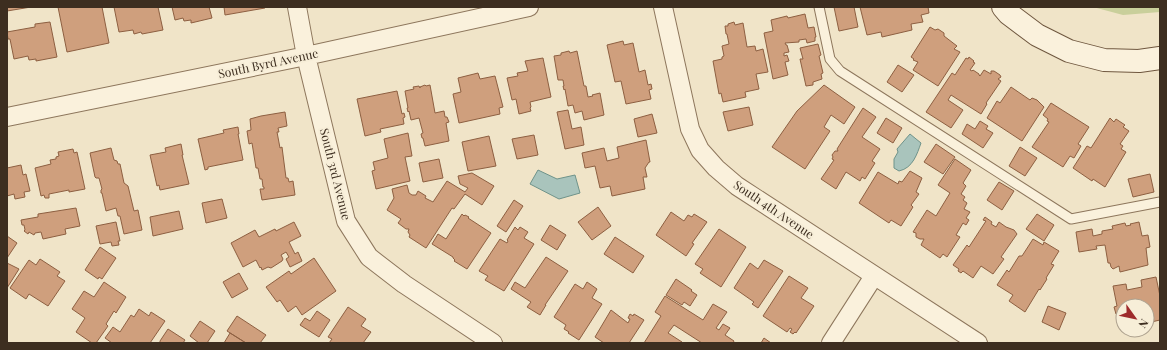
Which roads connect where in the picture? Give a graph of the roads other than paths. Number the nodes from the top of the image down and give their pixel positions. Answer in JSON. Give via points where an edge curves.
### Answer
{"nodes":[{"id":1,"x":297,"y":7,"type":"edge"},
{"id":2,"x":529,"y":7,"type":"edge"},
{"id":3,"x":663,"y":7,"type":"edge"},
{"id":4,"x":819,"y":7,"type":"edge"},
{"id":5,"x":1003,"y":7,"type":"edge"},
{"id":6,"x":306,"y":56,"type":"junction"},
{"id":7,"x":1160,"y":58,"type":"edge"},
{"id":8,"x":7,"y":117,"type":"edge"},
{"id":9,"x":1160,"y":202,"type":"edge"},
{"id":10,"x":874,"y":276,"type":"junction"},
{"id":11,"x":493,"y":343,"type":"edge"},
{"id":12,"x":831,"y":343,"type":"edge"},
{"id":13,"x":978,"y":343,"type":"edge"}],
"edges":[{"from":1,"to":6,"type":"street","name":"South 3rd Avenue"},
{"from":2,"to":6,"type":"street","name":"South Byrd Avenue"},
{"from":3,"to":10,"type":"street","name":"South 4th Avenue","via":[[690,129],[700,150],[737,186]]},
{"from":4,"to":9,"type":"lane","via":[[830,59],[840,71],[1071,219]]},
{"from":5,"to":7,"type":"street","via":[[1037,35],[1069,51],[1104,60],[1139,61]]},
{"from":6,"to":8,"type":"street","name":"South Byrd Avenue"},
{"from":6,"to":11,"type":"street","name":"South 3rd Avenue","via":[[346,221],[369,257],[404,284]]},
{"from":10,"to":12,"type":"street"},
{"from":10,"to":13,"type":"street","name":"South 4th Avenue"}]}
